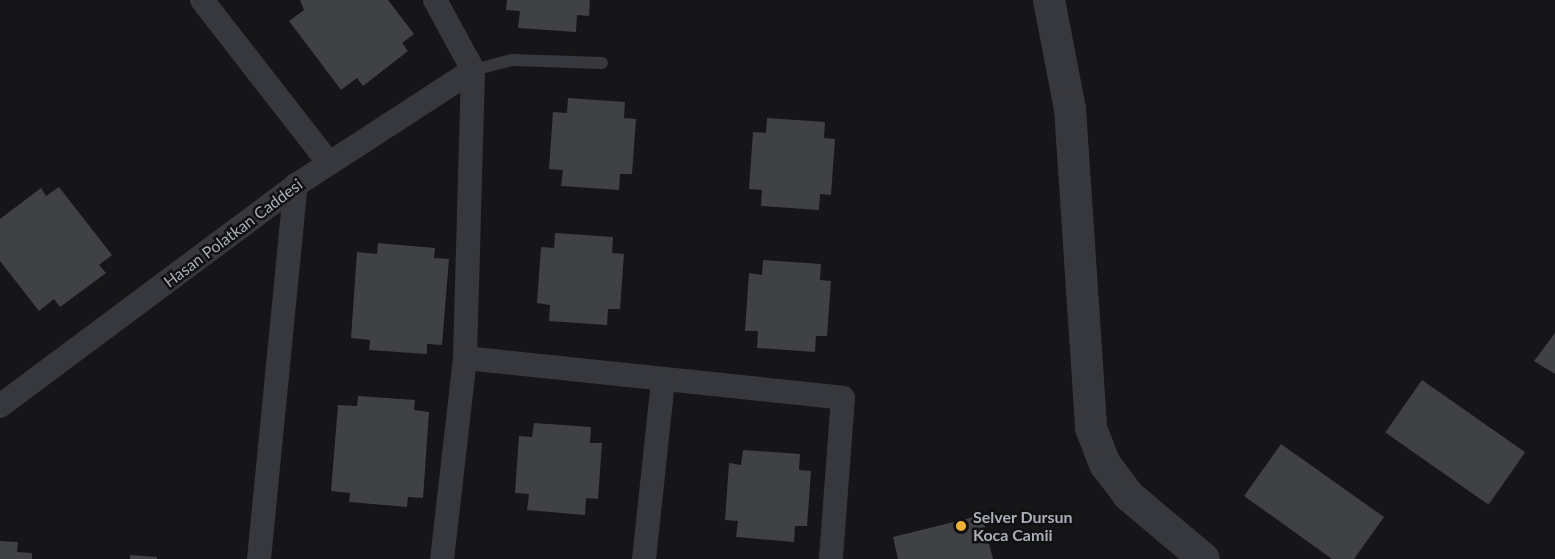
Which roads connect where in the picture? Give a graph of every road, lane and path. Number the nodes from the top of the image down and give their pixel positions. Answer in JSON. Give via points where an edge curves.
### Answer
{"nodes":[{"id":1,"x":202,"y":0,"type":"edge"},
{"id":2,"x":435,"y":0,"type":"edge"},
{"id":3,"x":1049,"y":0,"type":"edge"},
{"id":4,"x":602,"y":63,"type":"dead end"},
{"id":5,"x":473,"y":70,"type":"junction"},
{"id":6,"x":329,"y":163,"type":"junction"},
{"id":7,"x":296,"y":186,"type":"junction"},
{"id":8,"x":465,"y":358,"type":"junction"},
{"id":9,"x":663,"y":382,"type":"junction"},
{"id":10,"x":0,"y":406,"type":"edge"},
{"id":11,"x":259,"y":559,"type":"edge"},
{"id":12,"x":442,"y":559,"type":"edge"},
{"id":13,"x":644,"y":559,"type":"edge"},
{"id":14,"x":831,"y":559,"type":"edge"},
{"id":15,"x":1204,"y":559,"type":"edge"}],
"edges":[{"from":1,"to":6,"type":"street"},
{"from":2,"to":5,"type":"street"},
{"from":3,"to":15,"type":"street","via":[[1070,109],[1091,428],[1105,464],[1128,495]]},
{"from":4,"to":5,"type":"lane","via":[[512,60]]},
{"from":5,"to":6,"type":"street","name":"Hasan Polatkan Caddesi"},
{"from":5,"to":8,"type":"street"},
{"from":6,"to":7,"type":"street","name":"Hasan Polatkan Caddesi"},
{"from":7,"to":10,"type":"street","name":"Hasan Polatkan Caddesi"},
{"from":7,"to":11,"type":"street"},
{"from":8,"to":9,"type":"street"},
{"from":8,"to":12,"type":"street"},
{"from":9,"to":13,"type":"street"},
{"from":9,"to":14,"type":"street","via":[[843,398]]}]}
